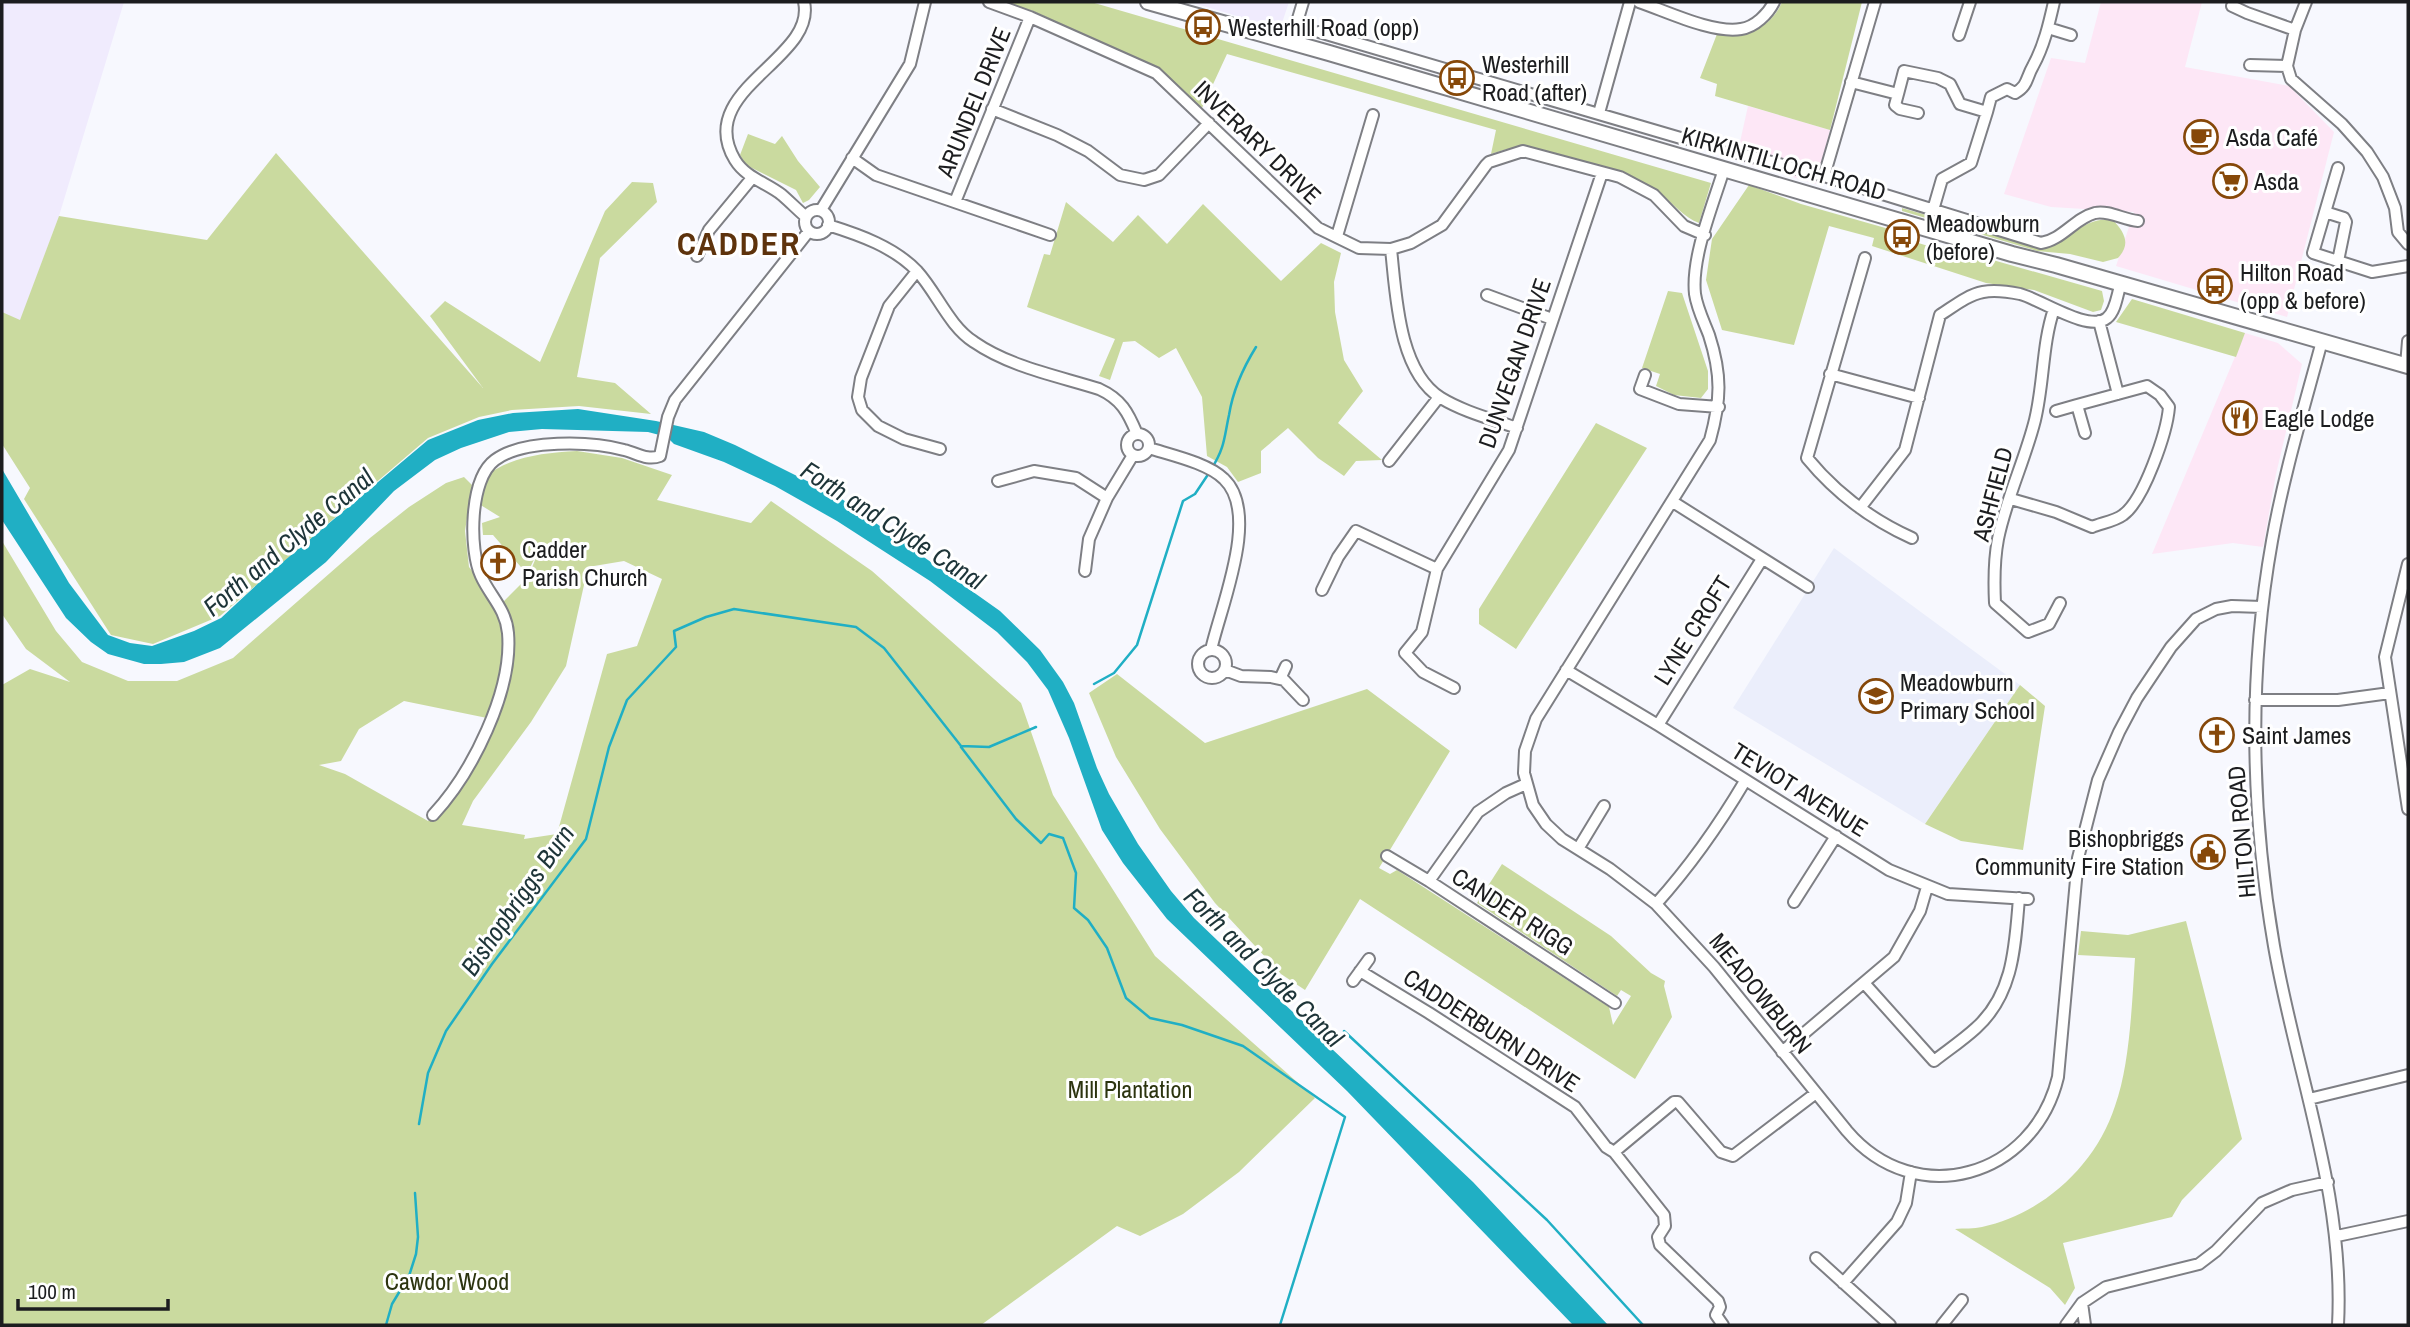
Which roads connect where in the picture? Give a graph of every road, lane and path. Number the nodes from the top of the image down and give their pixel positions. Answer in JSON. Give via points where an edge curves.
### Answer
{"nodes":[{"id":1,"x":804,"y":2,"type":"edge"},
{"id":2,"x":925,"y":2,"type":"edge"},
{"id":3,"x":989,"y":2,"type":"edge"},
{"id":4,"x":1148,"y":2,"type":"edge"},
{"id":5,"x":1303,"y":2,"type":"edge"},
{"id":6,"x":1630,"y":2,"type":"edge"},
{"id":7,"x":1639,"y":2,"type":"edge"},
{"id":8,"x":1774,"y":2,"type":"edge"},
{"id":9,"x":1875,"y":2,"type":"edge"},
{"id":10,"x":1970,"y":2,"type":"edge"},
{"id":11,"x":2054,"y":2,"type":"edge"},
{"id":12,"x":2252,"y":2,"type":"edge"},
{"id":13,"x":2306,"y":2,"type":"edge"},
{"id":14,"x":2232,"y":6,"type":"dead end"},
{"id":15,"x":2247,"y":13,"type":"junction"},
{"id":16,"x":1030,"y":17,"type":"junction"},
{"id":17,"x":2048,"y":28,"type":"junction"},
{"id":18,"x":2295,"y":30,"type":"junction"},
{"id":19,"x":1319,"y":32,"type":"dead end"},
{"id":20,"x":1959,"y":35,"type":"dead end"},
{"id":21,"x":2071,"y":35,"type":"dead end"},
{"id":22,"x":1291,"y":42,"type":"junction"},
{"id":23,"x":2250,"y":65,"type":"dead end"},
{"id":24,"x":2287,"y":66,"type":"junction"},
{"id":25,"x":1851,"y":82,"type":"junction"},
{"id":26,"x":1898,"y":94,"type":"junction"},
{"id":27,"x":992,"y":110,"type":"junction"},
{"id":28,"x":1987,"y":112,"type":"junction"},
{"id":29,"x":1599,"y":113,"type":"junction"},
{"id":30,"x":1918,"y":113,"type":"dead end"},
{"id":31,"x":1373,"y":115,"type":"dead end"},
{"id":32,"x":1209,"y":123,"type":"junction"},
{"id":33,"x":1684,"y":139,"type":"dead end"},
{"id":34,"x":1730,"y":151,"type":"dead end"},
{"id":35,"x":852,"y":158,"type":"junction"},
{"id":36,"x":2338,"y":168,"type":"dead end"},
{"id":37,"x":1724,"y":169,"type":"junction"},
{"id":38,"x":1602,"y":173,"type":"junction"},
{"id":39,"x":1824,"y":176,"type":"junction"},
{"id":40,"x":752,"y":178,"type":"junction"},
{"id":41,"x":955,"y":202,"type":"junction"},
{"id":42,"x":821,"y":210,"type":"junction"},
{"id":43,"x":1933,"y":210,"type":"junction"},
{"id":44,"x":2325,"y":212,"type":"junction"},
{"id":45,"x":806,"y":217,"type":"junction"},
{"id":46,"x":2138,"y":220,"type":"dead end"},
{"id":47,"x":828,"y":225,"type":"junction"},
{"id":48,"x":809,"y":231,"type":"junction"},
{"id":49,"x":1050,"y":235,"type":"dead end"},
{"id":50,"x":1705,"y":235,"type":"junction"},
{"id":51,"x":1337,"y":236,"type":"junction"},
{"id":52,"x":2408,"y":244,"type":"edge"},
{"id":53,"x":1391,"y":249,"type":"junction"},
{"id":54,"x":697,"y":256,"type":"dead end"},
{"id":55,"x":1865,"y":258,"type":"dead end"},
{"id":56,"x":2338,"y":261,"type":"junction"},
{"id":57,"x":2408,"y":266,"type":"edge"},
{"id":58,"x":917,"y":271,"type":"junction"},
{"id":59,"x":2120,"y":284,"type":"junction"},
{"id":60,"x":1487,"y":295,"type":"dead end"},
{"id":61,"x":2054,"y":309,"type":"junction"},
{"id":62,"x":1552,"y":319,"type":"junction"},
{"id":63,"x":2099,"y":321,"type":"junction"},
{"id":64,"x":2322,"y":341,"type":"junction"},
{"id":65,"x":2408,"y":341,"type":"edge"},
{"id":66,"x":2407,"y":366,"type":"edge"},
{"id":67,"x":1830,"y":374,"type":"junction"},
{"id":68,"x":1645,"y":375,"type":"dead end"},
{"id":69,"x":2118,"y":394,"type":"junction"},
{"id":70,"x":1439,"y":397,"type":"junction"},
{"id":71,"x":1919,"y":398,"type":"junction"},
{"id":72,"x":2077,"y":405,"type":"junction"},
{"id":73,"x":1719,"y":407,"type":"junction"},
{"id":74,"x":2056,"y":411,"type":"dead end"},
{"id":75,"x":1517,"y":428,"type":"junction"},
{"id":76,"x":2085,"y":433,"type":"dead end"},
{"id":77,"x":1137,"y":434,"type":"junction"},
{"id":78,"x":1149,"y":448,"type":"junction"},
{"id":79,"x":940,"y":449,"type":"dead end"},
{"id":80,"x":1133,"y":455,"type":"junction"},
{"id":81,"x":1389,"y":461,"type":"dead end"},
{"id":82,"x":998,"y":481,"type":"dead end"},
{"id":83,"x":1107,"y":498,"type":"junction"},
{"id":84,"x":2011,"y":499,"type":"junction"},
{"id":85,"x":1673,"y":502,"type":"junction"},
{"id":86,"x":1860,"y":508,"type":"junction"},
{"id":87,"x":1912,"y":538,"type":"dead end"},
{"id":88,"x":1762,"y":559,"type":"junction"},
{"id":89,"x":2408,"y":564,"type":"edge"},
{"id":90,"x":1437,"y":569,"type":"junction"},
{"id":91,"x":1084,"y":571,"type":"dead end"},
{"id":92,"x":1808,"y":587,"type":"dead end"},
{"id":93,"x":1322,"y":590,"type":"dead end"},
{"id":94,"x":2060,"y":603,"type":"dead end"},
{"id":95,"x":2262,"y":607,"type":"junction"},
{"id":96,"x":1211,"y":650,"type":"junction"},
{"id":97,"x":1286,"y":666,"type":"dead end"},
{"id":98,"x":1225,"y":670,"type":"junction"},
{"id":99,"x":1566,"y":670,"type":"junction"},
{"id":100,"x":1280,"y":679,"type":"junction"},
{"id":101,"x":1454,"y":688,"type":"dead end"},
{"id":102,"x":2390,"y":693,"type":"junction"},
{"id":103,"x":1303,"y":700,"type":"dead end"},
{"id":104,"x":2255,"y":700,"type":"junction"},
{"id":105,"x":1658,"y":724,"type":"junction"},
{"id":106,"x":1745,"y":780,"type":"junction"},
{"id":107,"x":1526,"y":784,"type":"junction"},
{"id":108,"x":1604,"y":806,"type":"dead end"},
{"id":109,"x":2408,"y":809,"type":"edge"},
{"id":110,"x":433,"y":815,"type":"dead end"},
{"id":111,"x":1836,"y":836,"type":"junction"},
{"id":112,"x":1578,"y":849,"type":"junction"},
{"id":113,"x":1387,"y":856,"type":"dead end"},
{"id":114,"x":1429,"y":881,"type":"junction"},
{"id":115,"x":1927,"y":887,"type":"junction"},
{"id":116,"x":1794,"y":902,"type":"dead end"},
{"id":117,"x":1656,"y":904,"type":"junction"},
{"id":118,"x":1368,"y":959,"type":"dead end"},
{"id":119,"x":1360,"y":971,"type":"junction"},
{"id":120,"x":1353,"y":981,"type":"dead end"},
{"id":121,"x":1865,"y":984,"type":"junction"},
{"id":122,"x":1615,"y":1003,"type":"dead end"},
{"id":123,"x":1782,"y":1052,"type":"junction"},
{"id":124,"x":2408,"y":1075,"type":"edge"},
{"id":125,"x":1816,"y":1093,"type":"junction"},
{"id":126,"x":2309,"y":1099,"type":"junction"},
{"id":127,"x":1614,"y":1152,"type":"junction"},
{"id":128,"x":1911,"y":1172,"type":"junction"},
{"id":129,"x":2328,"y":1182,"type":"junction"},
{"id":130,"x":2408,"y":1221,"type":"edge"},
{"id":131,"x":2337,"y":1236,"type":"junction"},
{"id":132,"x":1816,"y":1258,"type":"dead end"},
{"id":133,"x":1843,"y":1283,"type":"junction"},
{"id":134,"x":1962,"y":1300,"type":"dead end"},
{"id":135,"x":2082,"y":1303,"type":"junction"},
{"id":136,"x":1723,"y":1325,"type":"edge"},
{"id":137,"x":1890,"y":1325,"type":"edge"},
{"id":138,"x":1942,"y":1325,"type":"edge"},
{"id":139,"x":2066,"y":1325,"type":"edge"},
{"id":140,"x":2085,"y":1325,"type":"edge"},
{"id":141,"x":2338,"y":1325,"type":"edge"}],
"edges":[{"from":1,"to":40,"type":"street","via":[[803,27],[729,111],[725,134],[735,161]]},
{"from":2,"to":35,"type":"street","via":[[910,64]]},
{"from":3,"to":16,"type":"street","name":"INVERARY DRIVE"},
{"from":4,"to":22,"type":"main road","name":"KIRKINTILLOCH ROAD"},
{"from":5,"to":22,"type":"street"},
{"from":6,"to":29,"type":"street"},
{"from":7,"to":8,"type":"street","via":[[1715,27],[1741,29],[1769,12]]},
{"from":9,"to":25,"type":"street"},
{"from":10,"to":20,"type":"street"},
{"from":11,"to":17,"type":"street"},
{"from":12,"to":15,"type":"street"},
{"from":13,"to":18,"type":"street"},
{"from":14,"to":15,"type":"street"},
{"from":15,"to":18,"type":"street"},
{"from":16,"to":27,"type":"street","name":"ARUNDEL DRIVE"},
{"from":16,"to":32,"type":"street","name":"INVERARY DRIVE","via":[[1156,73]]},
{"from":17,"to":21,"type":"street"},
{"from":17,"to":28,"type":"street","via":[[2027,84],[2015,93],[2007,89],[1991,97]]},
{"from":18,"to":24,"type":"street"},
{"from":19,"to":29,"type":"street"},
{"from":22,"to":37,"type":"main road","name":"KIRKINTILLOCH ROAD"},
{"from":23,"to":24,"type":"street"},
{"from":24,"to":52,"type":"street","via":[[2291,79],[2367,152],[2383,177],[2398,232]]},
{"from":25,"to":26,"type":"street"},
{"from":25,"to":39,"type":"street"},
{"from":26,"to":28,"type":"street","via":[[1905,71],[1919,73],[1950,83],[1960,104]]},
{"from":26,"to":30,"type":"street","via":[[1895,105]]},
{"from":27,"to":32,"type":"street","via":[[1057,135],[1121,175],[1143,180],[1159,175]]},
{"from":27,"to":41,"type":"street","name":"ARUNDEL DRIVE"},
{"from":28,"to":43,"type":"street","via":[[1971,163],[1942,179]]},
{"from":29,"to":33,"type":"street"},
{"from":31,"to":51,"type":"street"},
{"from":32,"to":51,"type":"street","name":"INVERARY DRIVE","via":[[1318,228]]},
{"from":34,"to":39,"type":"street","name":"KIRKINTILLOCH ROAD"},
{"from":35,"to":41,"type":"street","via":[[876,175]]},
{"from":35,"to":42,"type":"street"},
{"from":36,"to":44,"type":"street"},
{"from":37,"to":50,"type":"street","name":"MEADOWBURN"},
{"from":37,"to":59,"type":"main road","name":"KIRKINTILLOCH ROAD"},
{"from":38,"to":50,"type":"street","name":"INVERARY DRIVE","via":[[1654,195],[1684,226]]},
{"from":38,"to":53,"type":"street","name":"INVERARY DRIVE","via":[[1523,151],[1489,162],[1442,225]]},
{"from":38,"to":62,"type":"street","name":"DUNVEGAN DRIVE"},
{"from":39,"to":43,"type":"street","name":"KIRKINTILLOCH ROAD"},
{"from":40,"to":45,"type":"street","via":[[781,194]]},
{"from":40,"to":54,"type":"street","via":[[709,230]]},
{"from":41,"to":49,"type":"street"},
{"from":42,"to":45,"type":"street","via":[[810,211]]},
{"from":42,"to":47,"type":"street"},
{"from":43,"to":46,"type":"street","name":"KIRKINTILLOCH ROAD","via":[[2041,243],[2093,214]]},
{"from":44,"to":56,"type":"street","via":[[2346,222]]},
{"from":44,"to":56,"type":"street","via":[[2313,253]]},
{"from":45,"to":48,"type":"street"},
{"from":47,"to":48,"type":"street","via":[[820,233]]},
{"from":47,"to":58,"type":"street","via":[[888,248]]},
{"from":48,"to":110,"type":"street","via":[[675,401],[660,456],[645,458],[624,450],[575,444],[536,446],[493,461],[477,491],[474,551],[481,577],[500,605],[508,630],[508,660],[499,697],[476,753],[452,795]]},
{"from":50,"to":73,"type":"street","name":"MEADOWBURN","via":[[1696,262],[1695,295],[1717,359]]},
{"from":51,"to":53,"type":"street","name":"INVERARY DRIVE","via":[[1359,248]]},
{"from":53,"to":70,"type":"street","via":[[1401,335],[1423,379]]},
{"from":55,"to":67,"type":"street"},
{"from":56,"to":57,"type":"street","via":[[2372,272]]},
{"from":58,"to":77,"type":"street","via":[[972,341],[1003,358],[1114,396]]},
{"from":58,"to":79,"type":"street","via":[[889,306],[858,397],[862,410],[878,426]]},
{"from":59,"to":63,"type":"street","via":[[2112,311]]},
{"from":59,"to":64,"type":"main road","name":"KIRKINTILLOCH ROAD"},
{"from":60,"to":62,"type":"street"},
{"from":61,"to":63,"type":"street","via":[[2088,322]]},
{"from":61,"to":71,"type":"street","via":[[2020,294],[1984,291],[1940,315]]},
{"from":61,"to":84,"type":"street","name":"ASHFIELD","via":[[2035,419]]},
{"from":62,"to":75,"type":"street","name":"DUNVEGAN DRIVE"},
{"from":63,"to":69,"type":"street"},
{"from":64,"to":66,"type":"main road","name":"KIRKINTILLOCH ROAD"},
{"from":64,"to":95,"type":"street","name":"HILTON ROAD","via":[[2285,477]]},
{"from":65,"to":66,"type":"street"},
{"from":67,"to":71,"type":"street"},
{"from":67,"to":86,"type":"street","via":[[1807,458],[1824,479]]},
{"from":68,"to":73,"type":"street","via":[[1640,389],[1679,404]]},
{"from":69,"to":72,"type":"street"},
{"from":69,"to":84,"type":"street","via":[[2147,386],[2169,407],[2167,426],[2144,484],[2123,515],[2092,527]]},
{"from":70,"to":75,"type":"street"},
{"from":70,"to":81,"type":"street"},
{"from":71,"to":86,"type":"street","via":[[1905,450]]},
{"from":72,"to":74,"type":"street"},
{"from":72,"to":76,"type":"street"},
{"from":73,"to":85,"type":"street","name":"MEADOWBURN","via":[[1710,440]]},
{"from":75,"to":90,"type":"street","name":"DUNVEGAN DRIVE","via":[[1509,450]]},
{"from":77,"to":78,"type":"street","via":[[1147,438]]},
{"from":77,"to":80,"type":"street","via":[[1127,443]]},
{"from":78,"to":80,"type":"street","via":[[1143,456]]},
{"from":78,"to":96,"type":"street","via":[[1200,465],[1224,479],[1237,499],[1234,568]]},
{"from":80,"to":83,"type":"street"},
{"from":82,"to":83,"type":"street","via":[[1034,471],[1076,478]]},
{"from":83,"to":91,"type":"street","via":[[1089,539]]},
{"from":84,"to":94,"type":"street","name":"ASHFIELD","via":[[1998,537],[1995,603],[2028,632],[2049,625]]},
{"from":85,"to":88,"type":"street"},
{"from":85,"to":99,"type":"street","name":"MEADOWBURN"},
{"from":86,"to":87,"type":"street"},
{"from":88,"to":92,"type":"street"},
{"from":88,"to":105,"type":"street","name":"LYNE CROFT"},
{"from":89,"to":102,"type":"street","via":[[2385,657]]},
{"from":90,"to":93,"type":"street","via":[[1356,531]]},
{"from":90,"to":101,"type":"street","name":"DUNVEGAN DRIVE","via":[[1422,632],[1405,653],[1423,672]]},
{"from":95,"to":104,"type":"street","name":"HILTON ROAD"},
{"from":95,"to":128,"type":"street","name":"MEADOWBURN","via":[[2224,607],[2196,619],[2137,698],[2104,768],[2078,858],[2058,1077],[2039,1124],[2013,1152],[1990,1165],[1951,1175]]},
{"from":96,"to":98,"type":"street","via":[[1222,654]]},
{"from":96,"to":98,"type":"street","via":[[1199,658],[1200,672],[1213,678]]},
{"from":97,"to":100,"type":"street"},
{"from":98,"to":100,"type":"street"},
{"from":99,"to":105,"type":"street","name":"TEVIOT AVENUE"},
{"from":99,"to":107,"type":"street","name":"MEADOWBURN","via":[[1531,729],[1525,751]]},
{"from":100,"to":103,"type":"street"},
{"from":102,"to":104,"type":"street","via":[[2338,700]]},
{"from":102,"to":109,"type":"street"},
{"from":104,"to":126,"type":"street","name":"HILTON ROAD","via":[[2264,878],[2275,950]]},
{"from":105,"to":106,"type":"street","name":"TEVIOT AVENUE"},
{"from":106,"to":111,"type":"street","name":"TEVIOT AVENUE"},
{"from":106,"to":117,"type":"street","via":[[1717,828]]},
{"from":107,"to":112,"type":"street","name":"MEADOWBURN","via":[[1546,824]]},
{"from":107,"to":114,"type":"street","via":[[1478,812]]},
{"from":108,"to":112,"type":"street"},
{"from":111,"to":115,"type":"street","name":"TEVIOT AVENUE","via":[[1889,870]]},
{"from":111,"to":116,"type":"street"},
{"from":112,"to":117,"type":"street","name":"MEADOWBURN"},
{"from":113,"to":114,"type":"street","name":"CANDER RIGG"},
{"from":114,"to":122,"type":"street","name":"CANDER RIGG"},
{"from":115,"to":121,"type":"street","via":[[1920,911],[1894,957]]},
{"from":115,"to":121,"type":"street","name":"TEVIOT AVENUE","via":[[1948,894],[2023,899],[2007,984],[1994,1007],[1934,1061]]},
{"from":117,"to":123,"type":"street","name":"MEADOWBURN"},
{"from":118,"to":119,"type":"street"},
{"from":119,"to":120,"type":"street"},
{"from":119,"to":127,"type":"street","name":"CADDERBURN DRIVE","via":[[1575,1107]]},
{"from":121,"to":123,"type":"street"},
{"from":123,"to":125,"type":"street","name":"MEADOWBURN"},
{"from":124,"to":126,"type":"street"},
{"from":125,"to":127,"type":"street","via":[[1733,1156],[1721,1152],[1678,1102]]},
{"from":125,"to":128,"type":"street","name":"MEADOWBURN","via":[[1861,1146],[1888,1164]]},
{"from":126,"to":129,"type":"street","name":"HILTON ROAD"},
{"from":127,"to":136,"type":"street","name":"CADDERBURN DRIVE","via":[[1664,1215],[1660,1245],[1718,1301],[1716,1315]]},
{"from":128,"to":133,"type":"street","via":[[1906,1203],[1897,1222]]},
{"from":129,"to":131,"type":"street","name":"HILTON ROAD"},
{"from":129,"to":135,"type":"street","via":[[2262,1203],[2199,1265],[2106,1287]]},
{"from":130,"to":131,"type":"street"},
{"from":131,"to":141,"type":"street","name":"HILTON ROAD"},
{"from":132,"to":133,"type":"street"},
{"from":133,"to":137,"type":"street"},
{"from":134,"to":138,"type":"street"},
{"from":135,"to":139,"type":"street"},
{"from":135,"to":140,"type":"street"}]}
